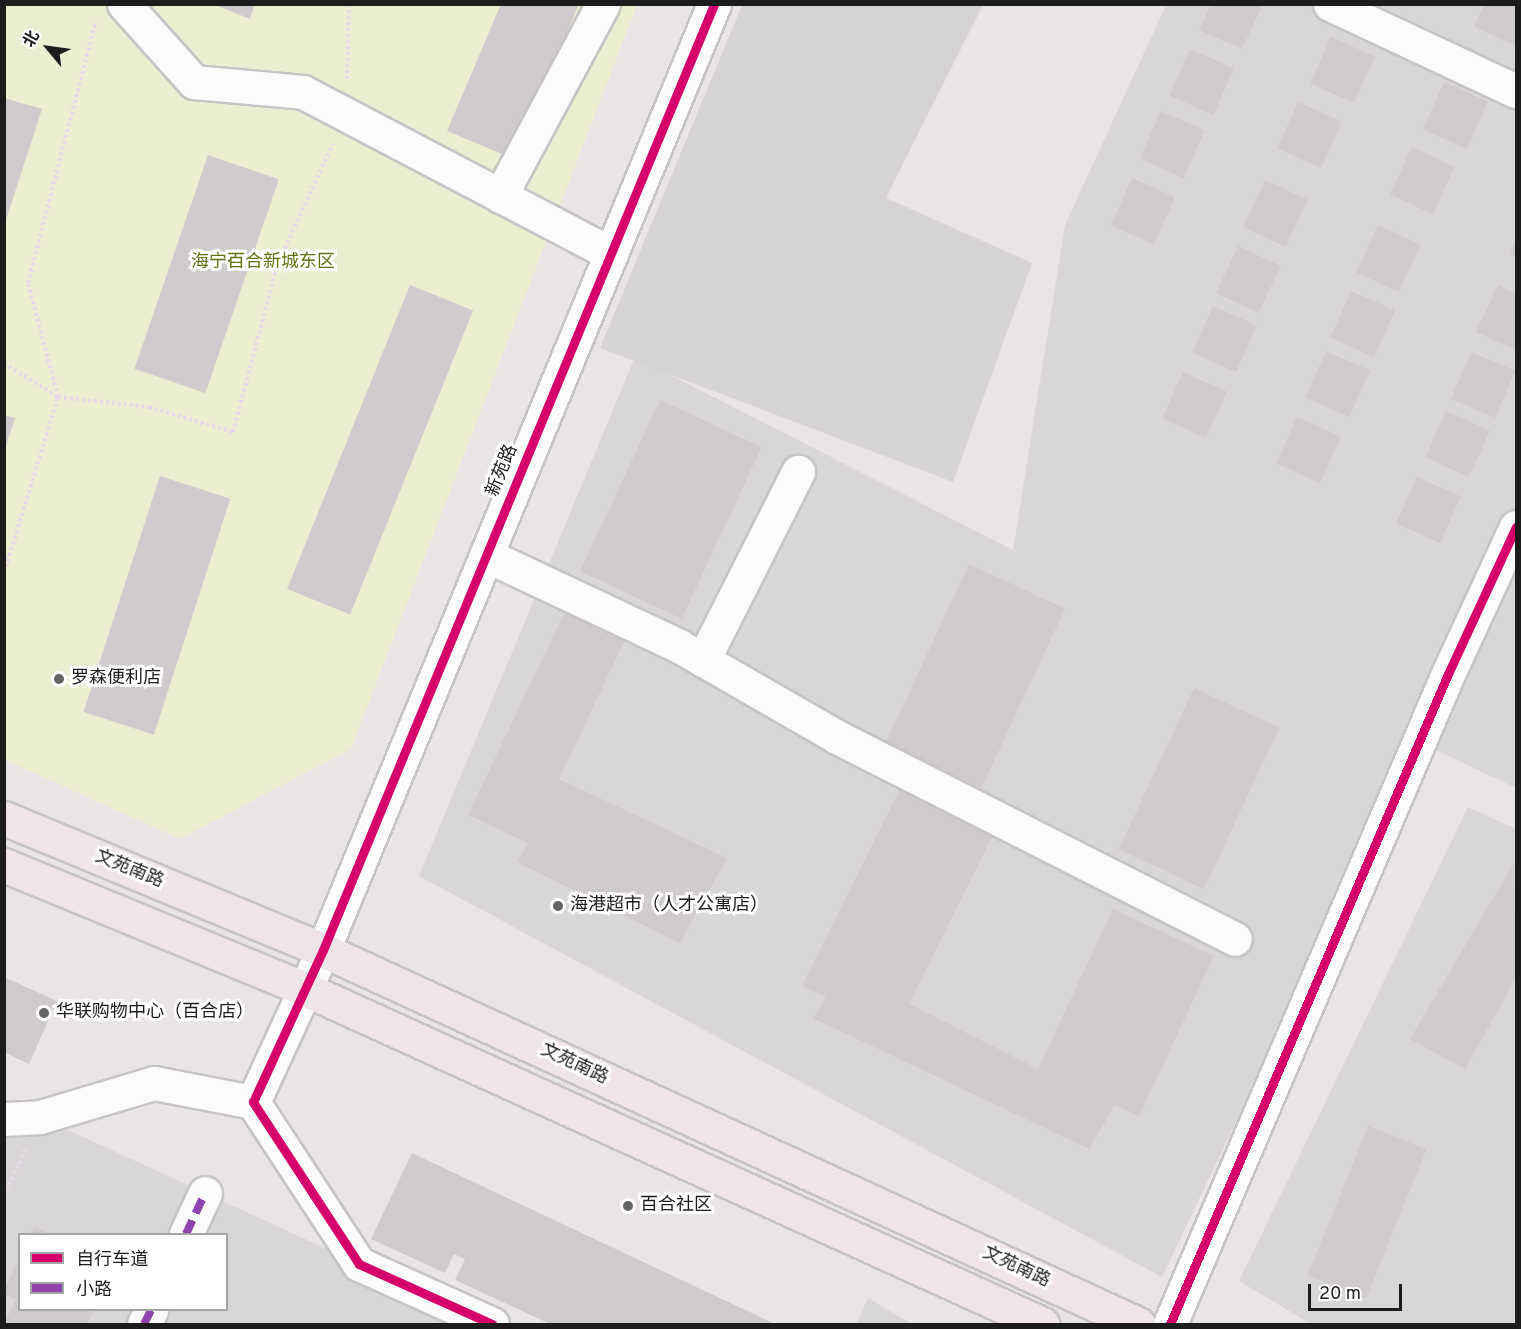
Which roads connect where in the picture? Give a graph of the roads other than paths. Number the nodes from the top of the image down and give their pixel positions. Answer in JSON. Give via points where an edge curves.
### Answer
{"nodes":[{"id":1,"x":603,"y":4,"type":"edge"},
{"id":2,"x":714,"y":4,"type":"edge"},
{"id":3,"x":1330,"y":4,"type":"edge"},
{"id":4,"x":110,"y":10,"type":"edge"},
{"id":5,"x":1516,"y":92,"type":"edge"},
{"id":6,"x":500,"y":196,"type":"junction"},
{"id":7,"x":611,"y":254,"type":"junction"},
{"id":8,"x":798,"y":472,"type":"dead end"},
{"id":9,"x":1516,"y":527,"type":"edge"},
{"id":10,"x":486,"y":555,"type":"junction"},
{"id":11,"x":703,"y":660,"type":"junction"},
{"id":12,"x":4,"y":818,"type":"edge"},
{"id":13,"x":4,"y":865,"type":"edge"},
{"id":14,"x":1235,"y":939,"type":"dead end"},
{"id":15,"x":323,"y":950,"type":"junction"},
{"id":16,"x":305,"y":989,"type":"junction"},
{"id":17,"x":254,"y":1102,"type":"junction"},
{"id":18,"x":4,"y":1119,"type":"edge"},
{"id":19,"x":205,"y":1193,"type":"dead end"},
{"id":20,"x":186,"y":1233,"type":"edge"},
{"id":21,"x":492,"y":1324,"type":"edge"},
{"id":22,"x":1042,"y":1324,"type":"edge"},
{"id":23,"x":1138,"y":1324,"type":"edge"},
{"id":24,"x":1170,"y":1324,"type":"edge"}],
"edges":[{"from":1,"to":6,"type":"street"},
{"from":2,"to":7,"type":"street","name":"新苑路"},
{"from":3,"to":5,"type":"street"},
{"from":4,"to":6,"type":"street","via":[[194,82],[303,92]]},
{"from":6,"to":7,"type":"street"},
{"from":7,"to":10,"type":"street","name":"新苑路"},
{"from":8,"to":11,"type":"street"},
{"from":9,"to":24,"type":"street","via":[[1448,676]]},
{"from":10,"to":11,"type":"street"},
{"from":10,"to":15,"type":"street","name":"新苑路"},
{"from":11,"to":14,"type":"street","via":[[837,738]]},
{"from":12,"to":15,"type":"main road","name":"文苑南路"},
{"from":13,"to":16,"type":"main road"},
{"from":15,"to":16,"type":"street","name":"新苑路"},
{"from":15,"to":23,"type":"main road","name":"文苑南路"},
{"from":16,"to":17,"type":"street","name":"新苑路"},
{"from":16,"to":22,"type":"main road"},
{"from":17,"to":18,"type":"street","via":[[154,1083],[40,1117]]},
{"from":17,"to":21,"type":"street","via":[[359,1264]]},
{"from":19,"to":20,"type":"street"}]}
